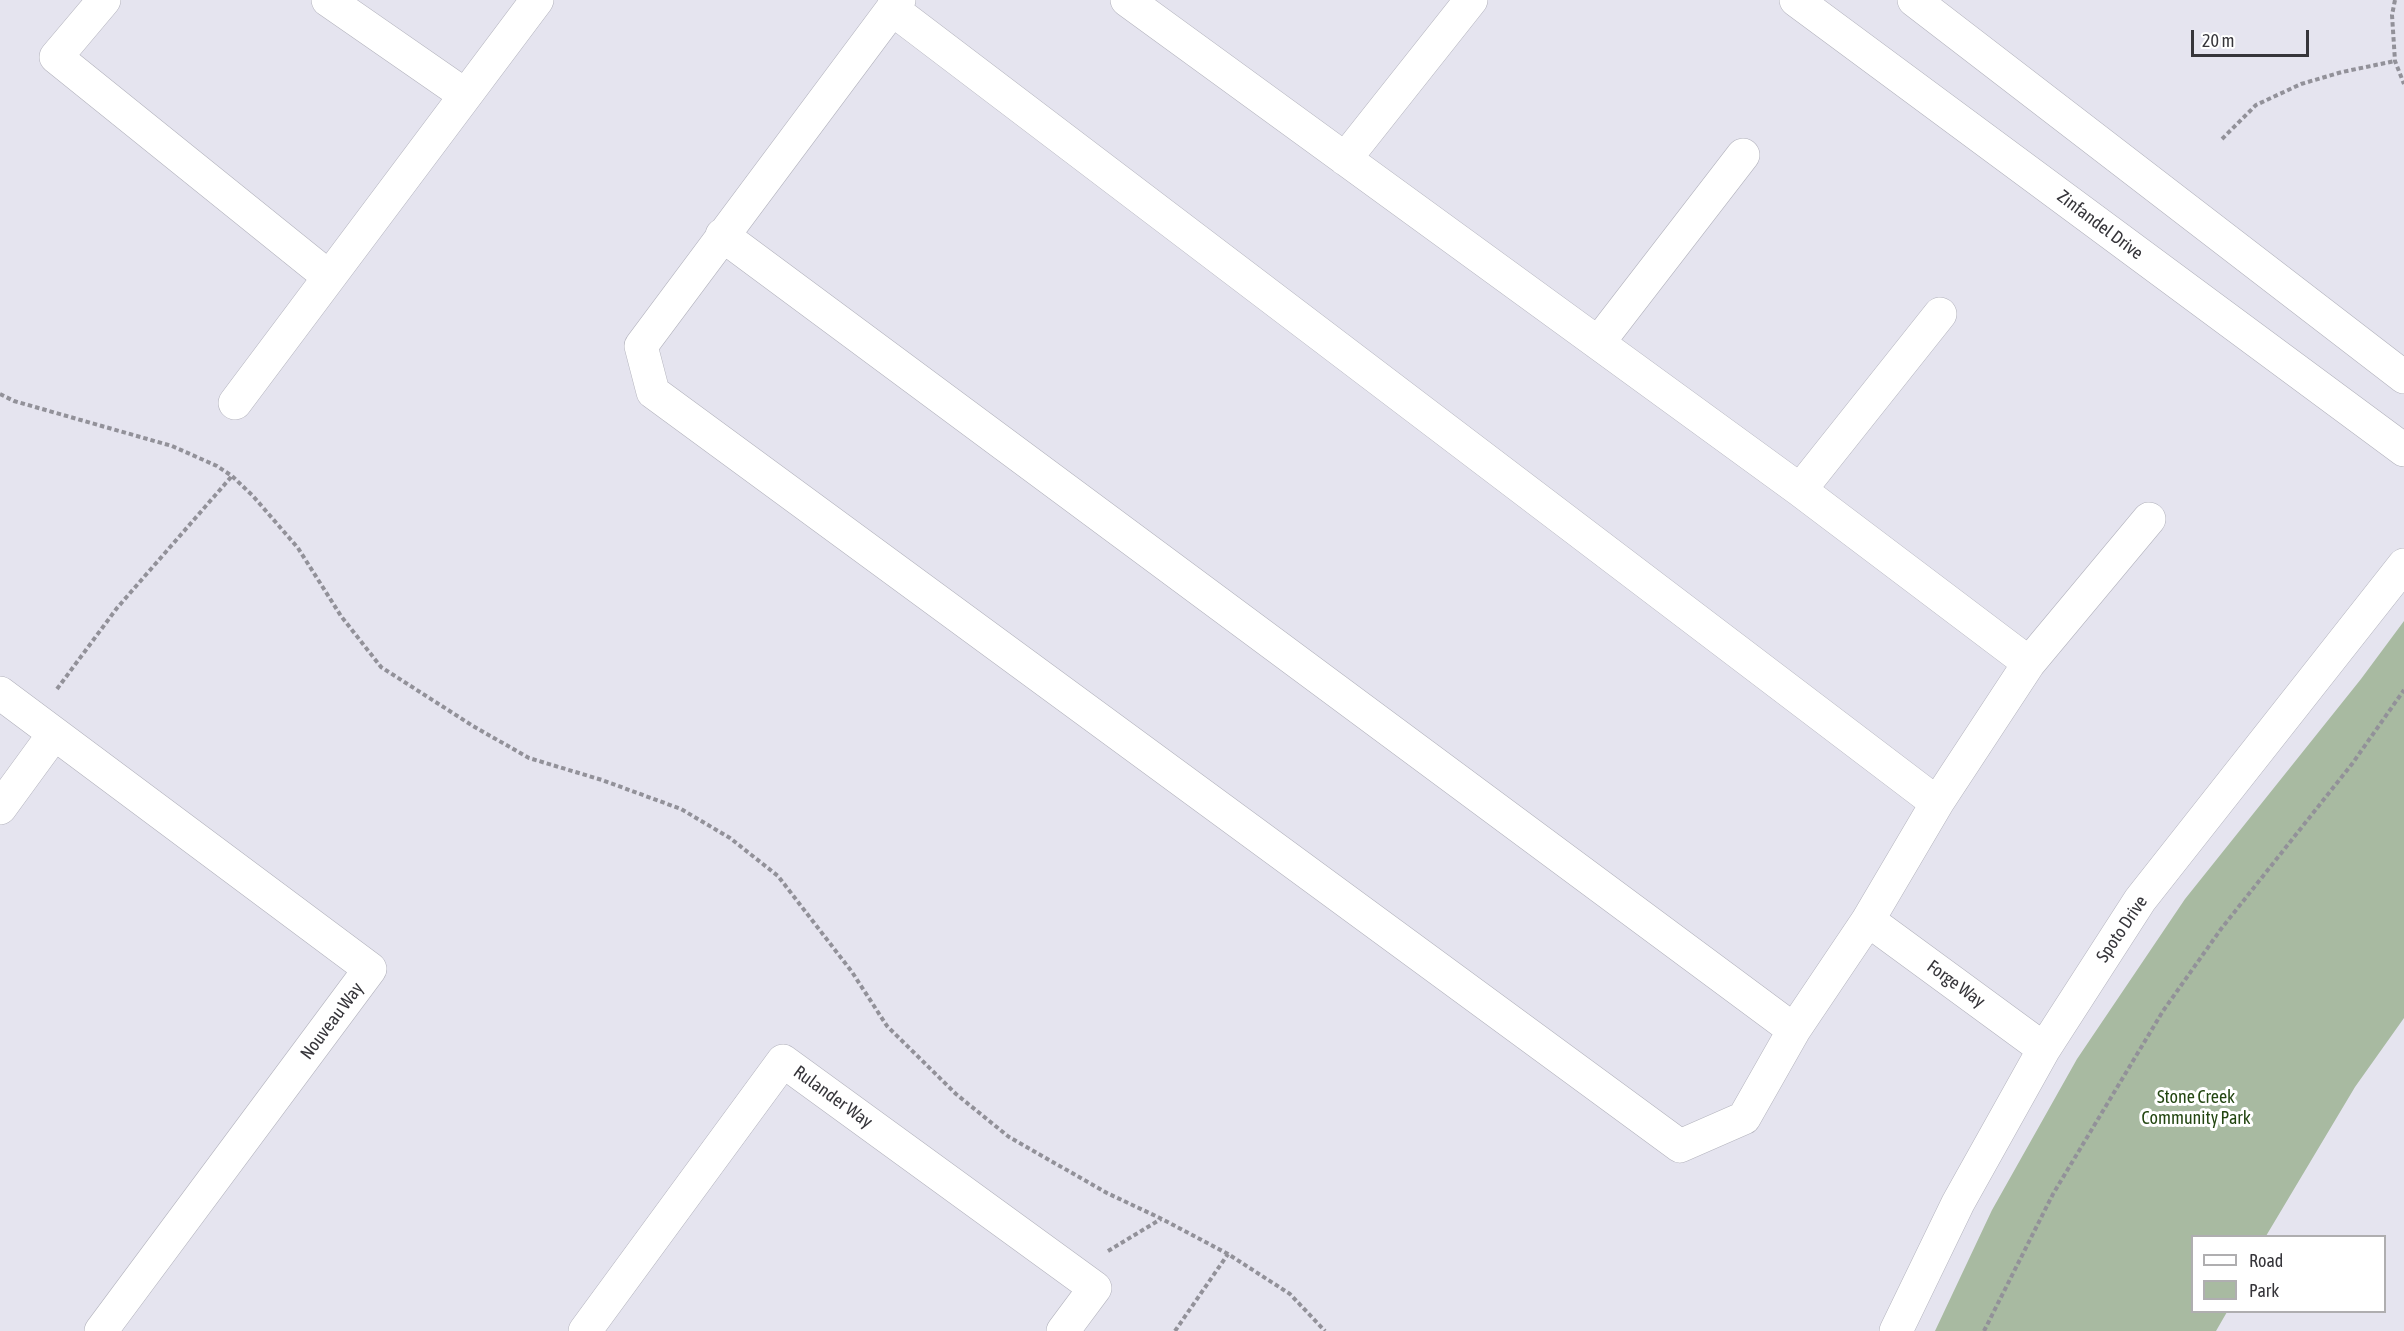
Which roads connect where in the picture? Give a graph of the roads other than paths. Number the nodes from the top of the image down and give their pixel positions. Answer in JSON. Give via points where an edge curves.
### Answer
{"nodes":[{"id":1,"x":104,"y":0,"type":"edge"},
{"id":2,"x":328,"y":0,"type":"edge"},
{"id":3,"x":537,"y":0,"type":"edge"},
{"id":4,"x":1471,"y":0,"type":"edge"},
{"id":5,"x":1796,"y":0,"type":"edge"},
{"id":6,"x":1914,"y":0,"type":"edge"},
{"id":7,"x":1141,"y":4,"type":"edge"},
{"id":8,"x":896,"y":5,"type":"edge"},
{"id":9,"x":465,"y":95,"type":"junction"},
{"id":10,"x":1743,"y":155,"type":"dead end"},
{"id":11,"x":1345,"y":159,"type":"junction"},
{"id":12,"x":722,"y":235,"type":"junction"},
{"id":13,"x":329,"y":277,"type":"junction"},
{"id":14,"x":1940,"y":314,"type":"dead end"},
{"id":15,"x":1599,"y":344,"type":"junction"},
{"id":16,"x":2404,"y":377,"type":"edge"},
{"id":17,"x":235,"y":403,"type":"dead end"},
{"id":18,"x":2404,"y":450,"type":"edge"},
{"id":19,"x":1800,"y":490,"type":"junction"},
{"id":20,"x":2149,"y":519,"type":"dead end"},
{"id":21,"x":2404,"y":565,"type":"edge"},
{"id":22,"x":2029,"y":663,"type":"junction"},
{"id":23,"x":0,"y":693,"type":"edge"},
{"id":24,"x":54,"y":735,"type":"junction"},
{"id":25,"x":1937,"y":803,"type":"junction"},
{"id":26,"x":0,"y":808,"type":"edge"},
{"id":27,"x":1868,"y":920,"type":"junction"},
{"id":28,"x":1794,"y":1030,"type":"junction"},
{"id":29,"x":2044,"y":1049,"type":"junction"},
{"id":30,"x":101,"y":1331,"type":"edge"},
{"id":31,"x":585,"y":1331,"type":"edge"},
{"id":32,"x":1063,"y":1331,"type":"edge"},
{"id":33,"x":1896,"y":1331,"type":"edge"}],
"edges":[{"from":1,"to":13,"type":"street","via":[[56,57]]},
{"from":2,"to":9,"type":"street"},
{"from":3,"to":9,"type":"street"},
{"from":4,"to":11,"type":"street"},
{"from":5,"to":18,"type":"street","name":"Zinfandel Drive"},
{"from":6,"to":16,"type":"street"},
{"from":7,"to":11,"type":"street"},
{"from":8,"to":12,"type":"street"},
{"from":8,"to":25,"type":"street"},
{"from":9,"to":13,"type":"street"},
{"from":10,"to":15,"type":"street"},
{"from":11,"to":15,"type":"street"},
{"from":12,"to":28,"type":"street"},
{"from":12,"to":28,"type":"street","via":[[641,346],[653,392],[1680,1146],[1744,1118]]},
{"from":13,"to":17,"type":"street"},
{"from":14,"to":19,"type":"street"},
{"from":15,"to":19,"type":"street"},
{"from":19,"to":22,"type":"street"},
{"from":20,"to":22,"type":"street"},
{"from":21,"to":29,"type":"street","name":"Spoto Drive","via":[[2140,900]]},
{"from":22,"to":25,"type":"street"},
{"from":23,"to":24,"type":"street","name":"Nouveau Way"},
{"from":24,"to":26,"type":"street"},
{"from":24,"to":30,"type":"street","name":"Nouveau Way","via":[[370,969]]},
{"from":25,"to":27,"type":"street"},
{"from":27,"to":28,"type":"street"},
{"from":27,"to":29,"type":"street","name":"Forge Way"},
{"from":29,"to":33,"type":"street","name":"Spoto Drive","via":[[1958,1203]]},
{"from":31,"to":32,"type":"street","name":"Rulander Way","via":[[783,1061],[1095,1288]]}]}
